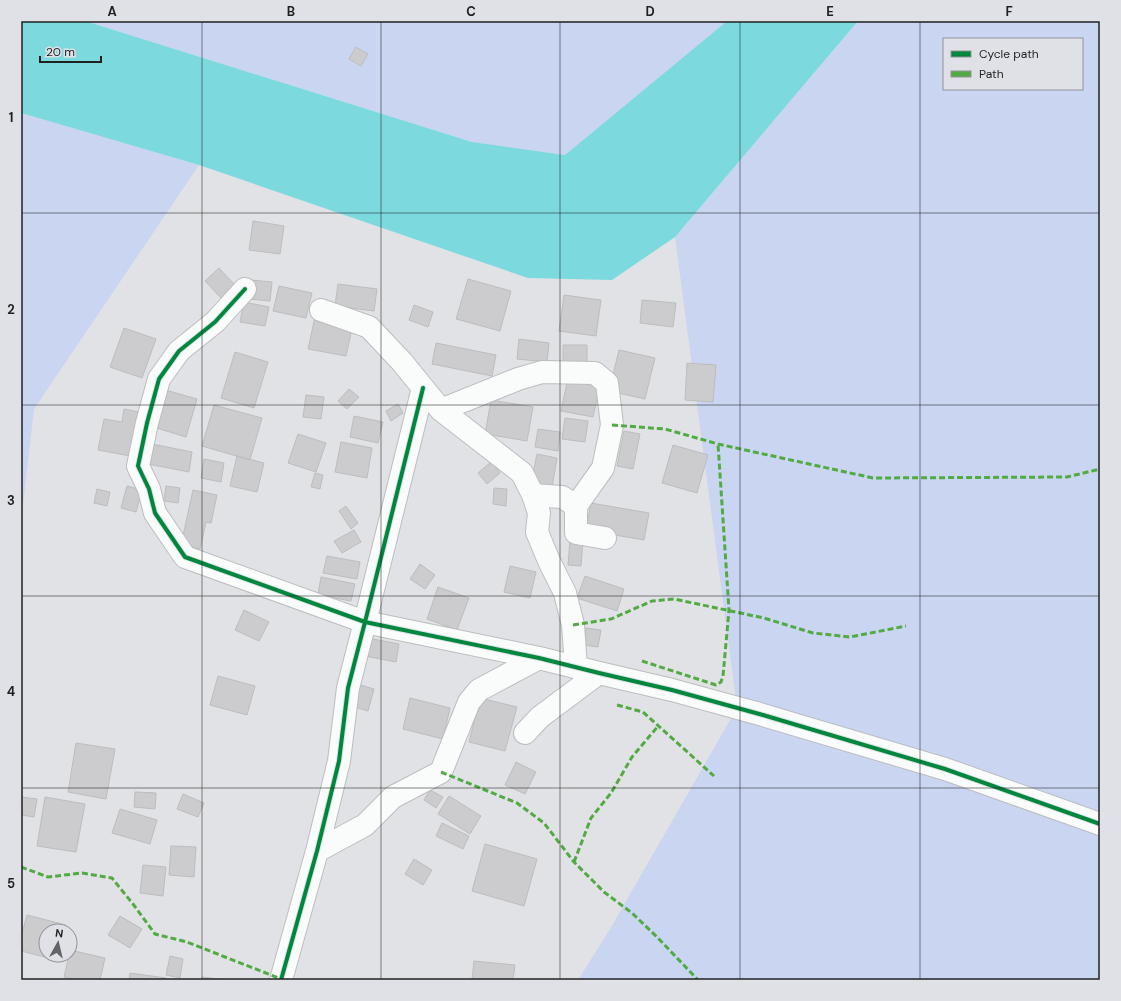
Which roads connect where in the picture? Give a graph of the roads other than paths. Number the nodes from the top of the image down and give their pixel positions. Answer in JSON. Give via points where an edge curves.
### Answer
{"nodes":[{"id":1,"x":245,"y":289,"type":"dead end"},
{"id":2,"x":321,"y":310,"type":"dead end"},
{"id":3,"x":423,"y":388,"type":"junction"},
{"id":4,"x":441,"y":410,"type":"junction"},
{"id":5,"x":533,"y":495,"type":"junction"},
{"id":6,"x":576,"y":506,"type":"junction"},
{"id":7,"x":604,"y":538,"type":"dead end"},
{"id":8,"x":365,"y":622,"type":"junction"},
{"id":9,"x":539,"y":658,"type":"junction"},
{"id":10,"x":576,"y":666,"type":"junction"},
{"id":11,"x":599,"y":673,"type":"junction"},
{"id":12,"x":525,"y":733,"type":"dead end"},
{"id":13,"x":1100,"y":824,"type":"edge"},
{"id":14,"x":317,"y":851,"type":"junction"},
{"id":15,"x":281,"y":980,"type":"edge"}],
"edges":[{"from":1,"to":8,"type":"street","via":[[215,322],[179,351],[159,379],[138,466],[149,489],[155,513],[185,557]]},
{"from":2,"to":3,"type":"street","via":[[369,327]]},
{"from":3,"to":4,"type":"street"},
{"from":3,"to":8,"type":"street"},
{"from":4,"to":5,"type":"street","via":[[522,473]]},
{"from":4,"to":6,"type":"street","via":[[542,372],[595,373],[607,383],[612,424],[603,468]]},
{"from":5,"to":6,"type":"street","via":[[562,497]]},
{"from":5,"to":10,"type":"street","via":[[539,513],[537,532],[565,593],[572,624]]},
{"from":6,"to":7,"type":"street","via":[[576,533]]},
{"from":8,"to":9,"type":"street"},
{"from":8,"to":14,"type":"street","via":[[348,688],[339,761]]},
{"from":9,"to":10,"type":"street"},
{"from":9,"to":14,"type":"street","via":[[479,690],[469,702],[441,772],[393,797],[365,825]]},
{"from":10,"to":11,"type":"street"},
{"from":11,"to":12,"type":"street","via":[[540,717]]},
{"from":11,"to":13,"type":"street","via":[[763,715],[922,762]]},
{"from":14,"to":15,"type":"street"}]}
